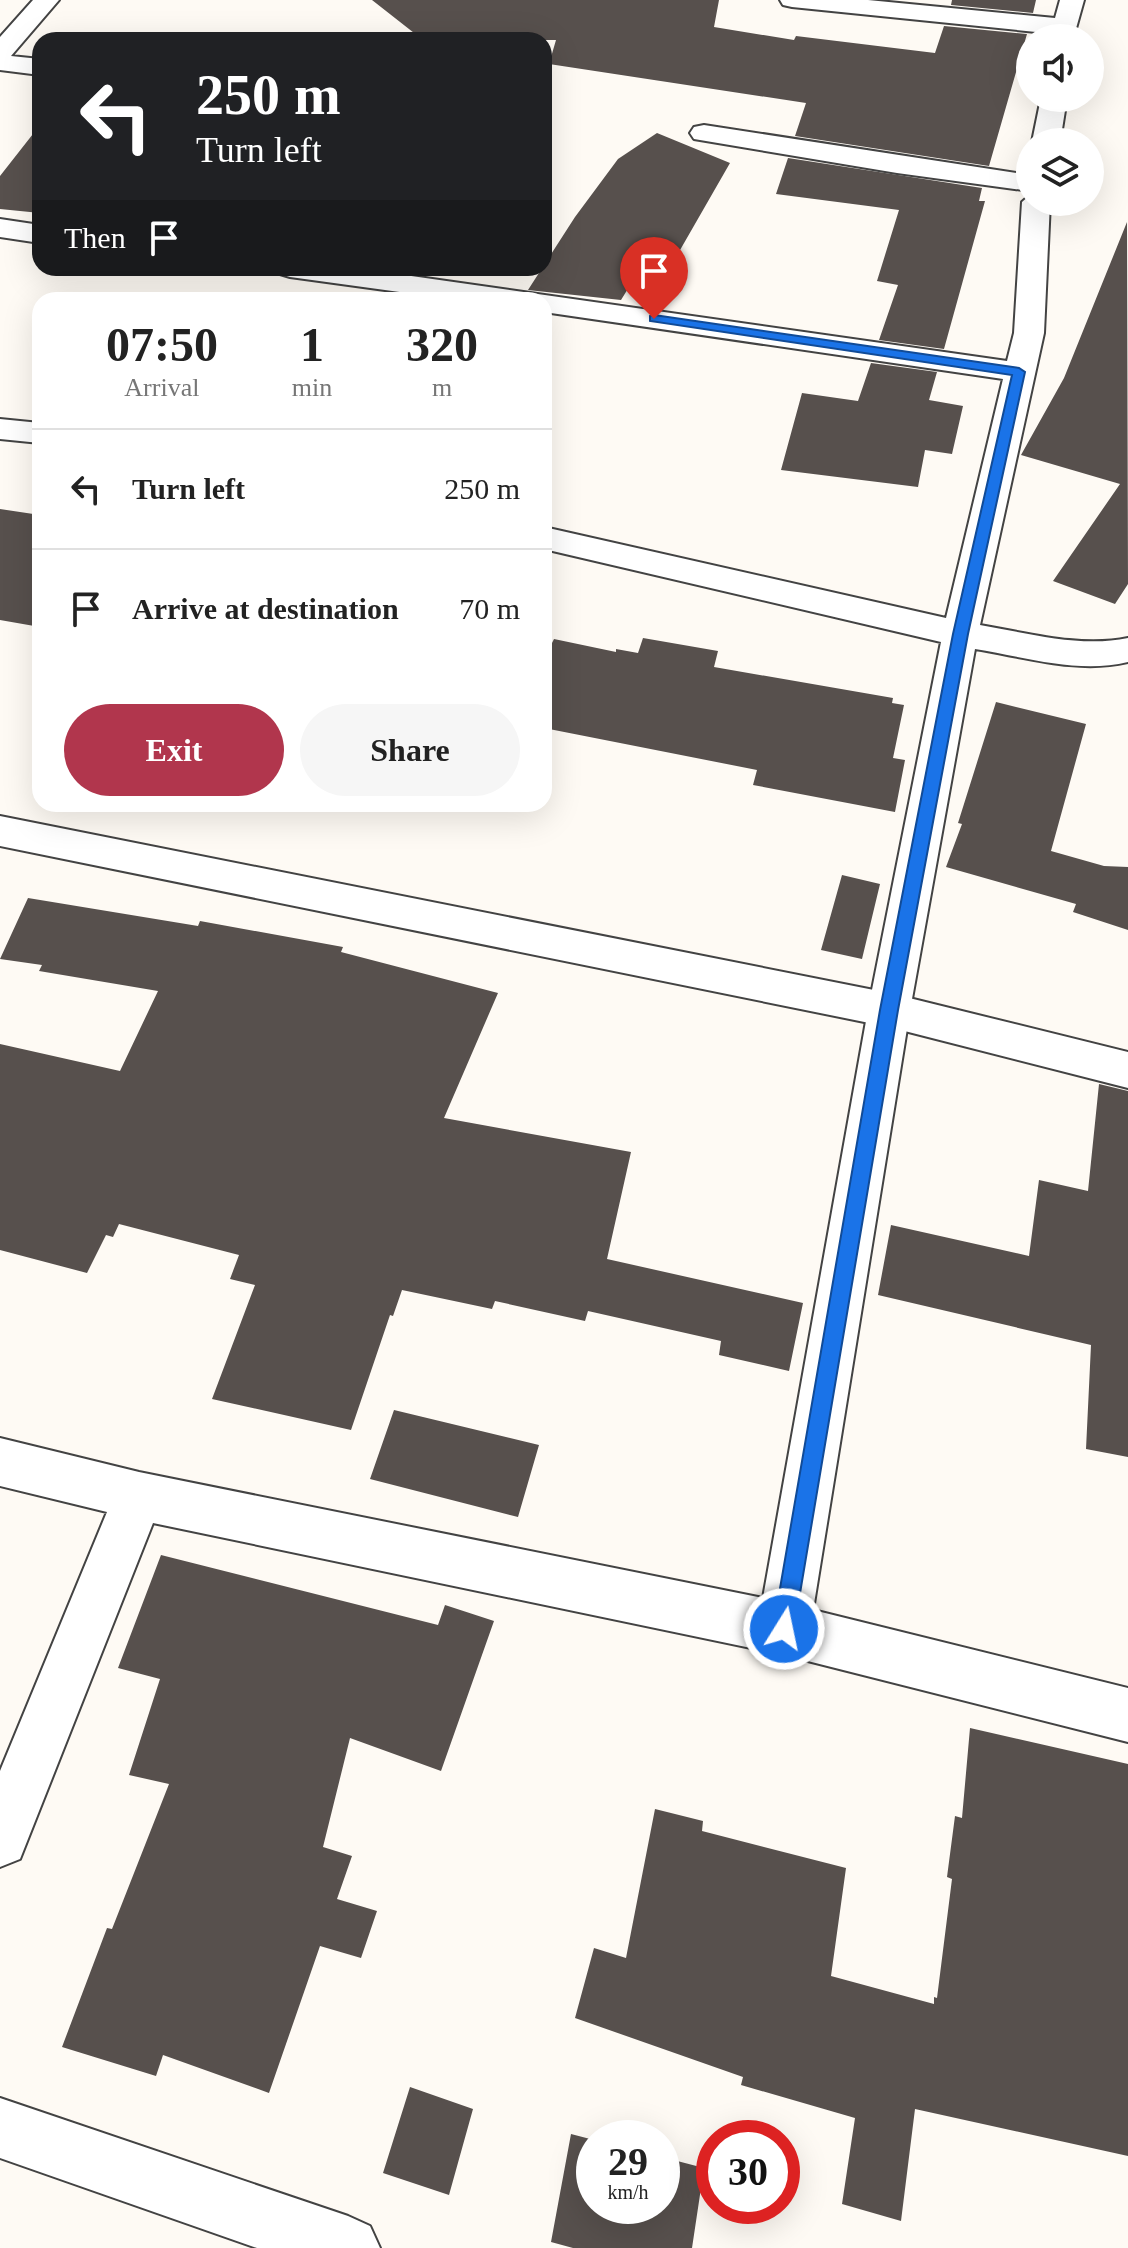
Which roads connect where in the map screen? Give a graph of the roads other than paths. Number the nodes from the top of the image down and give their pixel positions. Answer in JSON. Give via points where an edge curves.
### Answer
{"nodes":[{"id":1,"x":47,"y":0,"type":"edge"},
{"id":2,"x":792,"y":0,"type":"edge"},
{"id":3,"x":1072,"y":0,"type":"edge"},
{"id":4,"x":1067,"y":24,"type":"edge"},
{"id":5,"x":1016,"y":27,"type":"edge"},
{"id":6,"x":0,"y":52,"type":"edge"},
{"id":7,"x":0,"y":62,"type":"edge"},
{"id":8,"x":32,"y":66,"type":"edge"},
{"id":9,"x":704,"y":133,"type":"dead end"},
{"id":10,"x":1016,"y":181,"type":"edge"},
{"id":11,"x":1035,"y":216,"type":"edge"},
{"id":12,"x":0,"y":228,"type":"edge"},
{"id":13,"x":32,"y":233,"type":"edge"},
{"id":14,"x":348,"y":276,"type":"edge"},
{"id":15,"x":465,"y":292,"type":"edge"},
{"id":16,"x":552,"y":304,"type":"edge"},
{"id":17,"x":1019,"y":372,"type":"junction"},
{"id":18,"x":0,"y":429,"type":"edge"},
{"id":19,"x":32,"y":432,"type":"edge"},
{"id":20,"x":552,"y":540,"type":"edge"},
{"id":21,"x":960,"y":634,"type":"junction"},
{"id":22,"x":1128,"y":650,"type":"edge"},
{"id":23,"x":0,"y":831,"type":"edge"},
{"id":24,"x":889,"y":1010,"type":"junction"},
{"id":25,"x":1128,"y":1070,"type":"edge"},
{"id":26,"x":0,"y":1462,"type":"edge"},
{"id":27,"x":139,"y":1496,"type":"junction"},
{"id":28,"x":784,"y":1629,"type":"junction"},
{"id":29,"x":1128,"y":1715,"type":"edge"},
{"id":30,"x":0,"y":1839,"type":"edge"},
{"id":31,"x":0,"y":2128,"type":"edge"},
{"id":32,"x":348,"y":2248,"type":"edge"}],
"edges":[{"from":1,"to":6,"type":"street"},
{"from":2,"to":5,"type":"street"},
{"from":3,"to":4,"type":"street"},
{"from":7,"to":8,"type":"street"},
{"from":9,"to":10,"type":"street"},
{"from":11,"to":17,"type":"street","via":[[1029,333]]},
{"from":12,"to":13,"type":"street"},
{"from":14,"to":15,"type":"street"},
{"from":16,"to":17,"type":"street"},
{"from":17,"to":21,"type":"street"},
{"from":18,"to":19,"type":"street"},
{"from":20,"to":21,"type":"street"},
{"from":21,"to":22,"type":"street","via":[[1081,654]]},
{"from":21,"to":24,"type":"street"},
{"from":23,"to":24,"type":"street"},
{"from":24,"to":25,"type":"street"},
{"from":24,"to":28,"type":"street"},
{"from":26,"to":27,"type":"street"},
{"from":27,"to":28,"type":"street"},
{"from":27,"to":30,"type":"street"},
{"from":28,"to":29,"type":"street"},
{"from":31,"to":32,"type":"street"}]}
